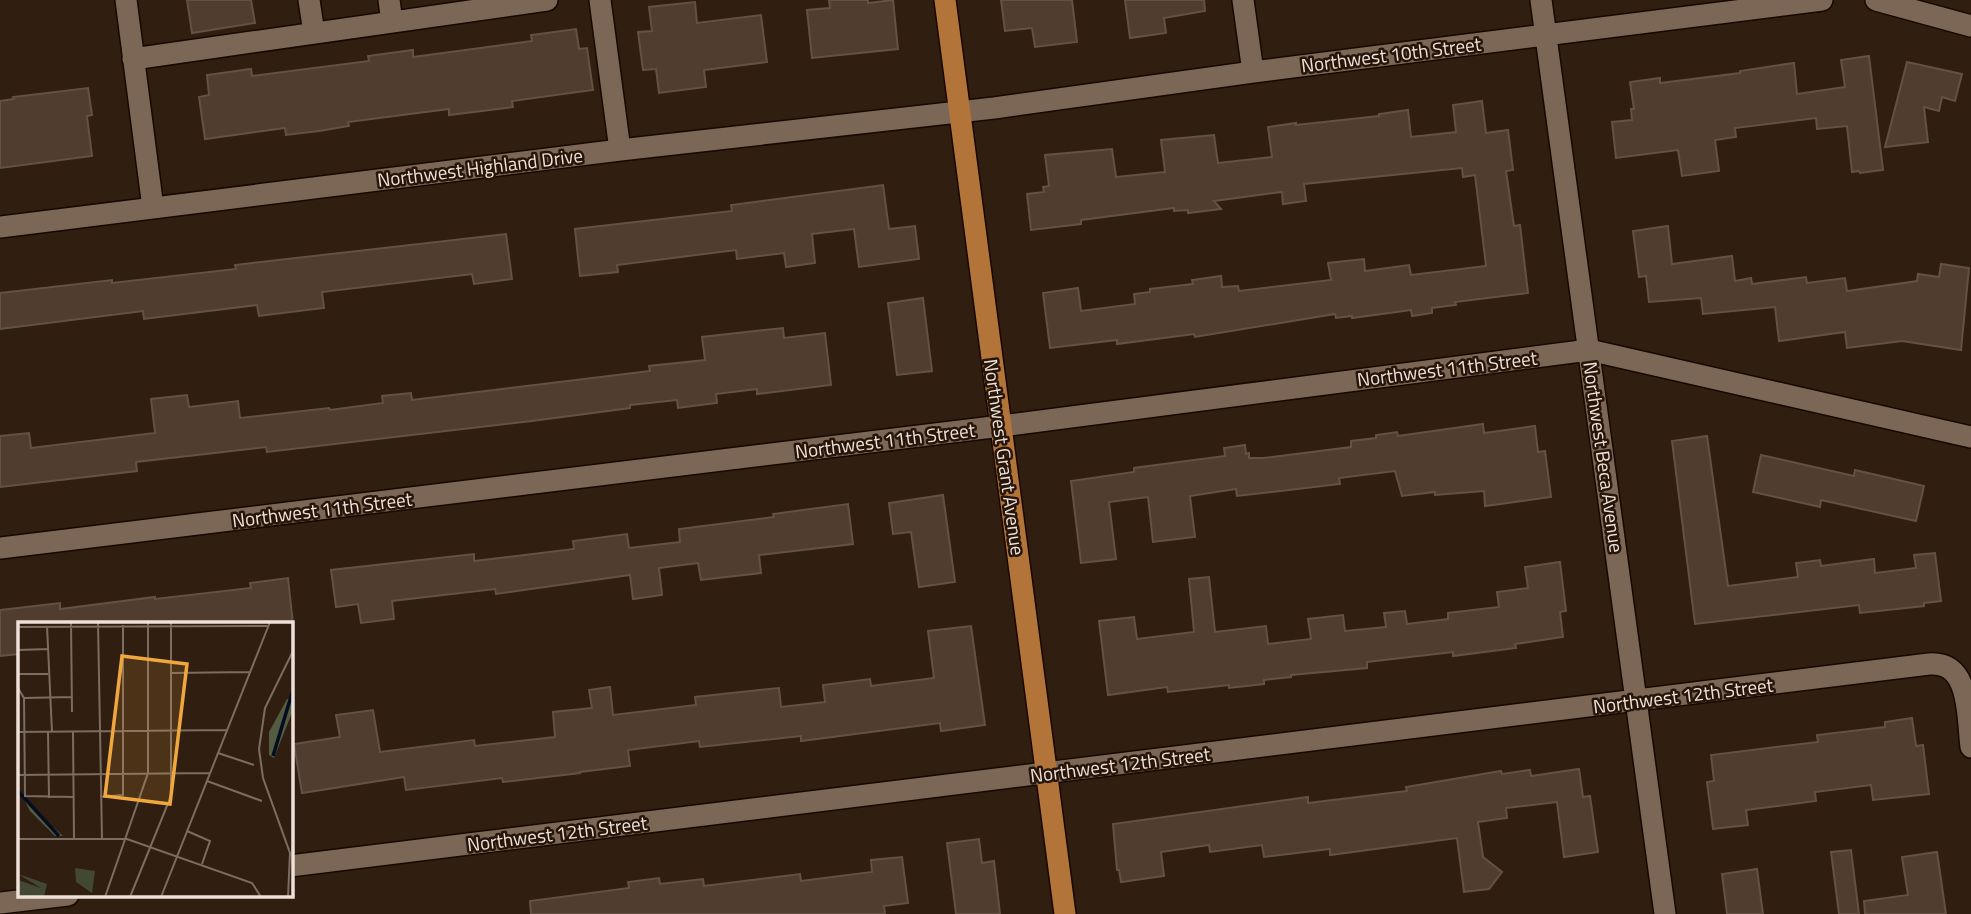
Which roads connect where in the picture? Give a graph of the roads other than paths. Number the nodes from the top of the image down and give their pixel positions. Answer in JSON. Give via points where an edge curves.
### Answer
{"nodes":[{"id":1,"x":126,"y":0,"type":"edge"},
{"id":2,"x":309,"y":0,"type":"edge"},
{"id":3,"x":388,"y":0,"type":"edge"},
{"id":4,"x":547,"y":0,"type":"edge"},
{"id":5,"x":600,"y":0,"type":"edge"},
{"id":6,"x":945,"y":0,"type":"edge"},
{"id":7,"x":1244,"y":0,"type":"edge"},
{"id":8,"x":1541,"y":0,"type":"edge"},
{"id":9,"x":1822,"y":0,"type":"edge"},
{"id":10,"x":1876,"y":0,"type":"edge"},
{"id":11,"x":392,"y":22,"type":"junction"},
{"id":12,"x":1971,"y":26,"type":"edge"},
{"id":13,"x":314,"y":33,"type":"junction"},
{"id":14,"x":1546,"y":34,"type":"junction"},
{"id":15,"x":133,"y":59,"type":"junction"},
{"id":16,"x":1252,"y":72,"type":"junction"},
{"id":17,"x":960,"y":112,"type":"junction"},
{"id":18,"x":620,"y":150,"type":"junction"},
{"id":19,"x":153,"y":208,"type":"junction"},
{"id":20,"x":0,"y":227,"type":"edge"},
{"id":21,"x":1589,"y":350,"type":"junction"},
{"id":22,"x":1001,"y":426,"type":"junction"},
{"id":23,"x":1971,"y":437,"type":"edge"},
{"id":24,"x":0,"y":548,"type":"edge"},
{"id":25,"x":1637,"y":701,"type":"junction"},
{"id":26,"x":1971,"y":747,"type":"edge"},
{"id":27,"x":1047,"y":773,"type":"junction"},
{"id":28,"x":292,"y":866,"type":"edge"},
{"id":29,"x":51,"y":897,"type":"edge"},
{"id":30,"x":0,"y":903,"type":"edge"},
{"id":31,"x":1065,"y":914,"type":"edge"},
{"id":32,"x":1665,"y":914,"type":"edge"}],
"edges":[{"from":1,"to":15,"type":"street"},
{"from":2,"to":13,"type":"street"},
{"from":3,"to":11,"type":"street"},
{"from":4,"to":11,"type":"street"},
{"from":5,"to":18,"type":"street"},
{"from":6,"to":17,"type":"main road","name":"Northwest Grant Avenue"},
{"from":7,"to":16,"type":"street"},
{"from":8,"to":14,"type":"street","name":"Northwest Beca Avenue"},
{"from":9,"to":14,"type":"street","name":"Northwest 10th Street"},
{"from":10,"to":12,"type":"street"},
{"from":11,"to":13,"type":"street"},
{"from":13,"to":15,"type":"street"},
{"from":14,"to":16,"type":"street","name":"Northwest 10th Street"},
{"from":14,"to":21,"type":"street","name":"Northwest Beca Avenue"},
{"from":15,"to":19,"type":"street"},
{"from":16,"to":17,"type":"street","name":"Northwest 10th Street"},
{"from":17,"to":18,"type":"street","name":"Northwest Highland Drive"},
{"from":17,"to":22,"type":"main road","name":"Northwest Grant Avenue"},
{"from":18,"to":19,"type":"street","name":"Northwest Highland Drive"},
{"from":19,"to":20,"type":"street","name":"Northwest Highland Drive"},
{"from":21,"to":22,"type":"street","name":"Northwest 11th Street"},
{"from":21,"to":23,"type":"street","name":"Northwest 11th Street"},
{"from":21,"to":25,"type":"street","name":"Northwest Beca Avenue"},
{"from":22,"to":24,"type":"street","name":"Northwest 11th Street"},
{"from":22,"to":27,"type":"main road","name":"Northwest Grant Avenue"},
{"from":25,"to":26,"type":"street","name":"Northwest 12th Street","via":[[1940,663],[1962,681]]},
{"from":25,"to":27,"type":"street","name":"Northwest 12th Street"},
{"from":25,"to":32,"type":"street","name":"Northwest Beca Avenue"},
{"from":27,"to":28,"type":"street","name":"Northwest 12th Street"},
{"from":27,"to":31,"type":"main road","name":"Northwest Grant Avenue"},
{"from":29,"to":30,"type":"street"}]}
